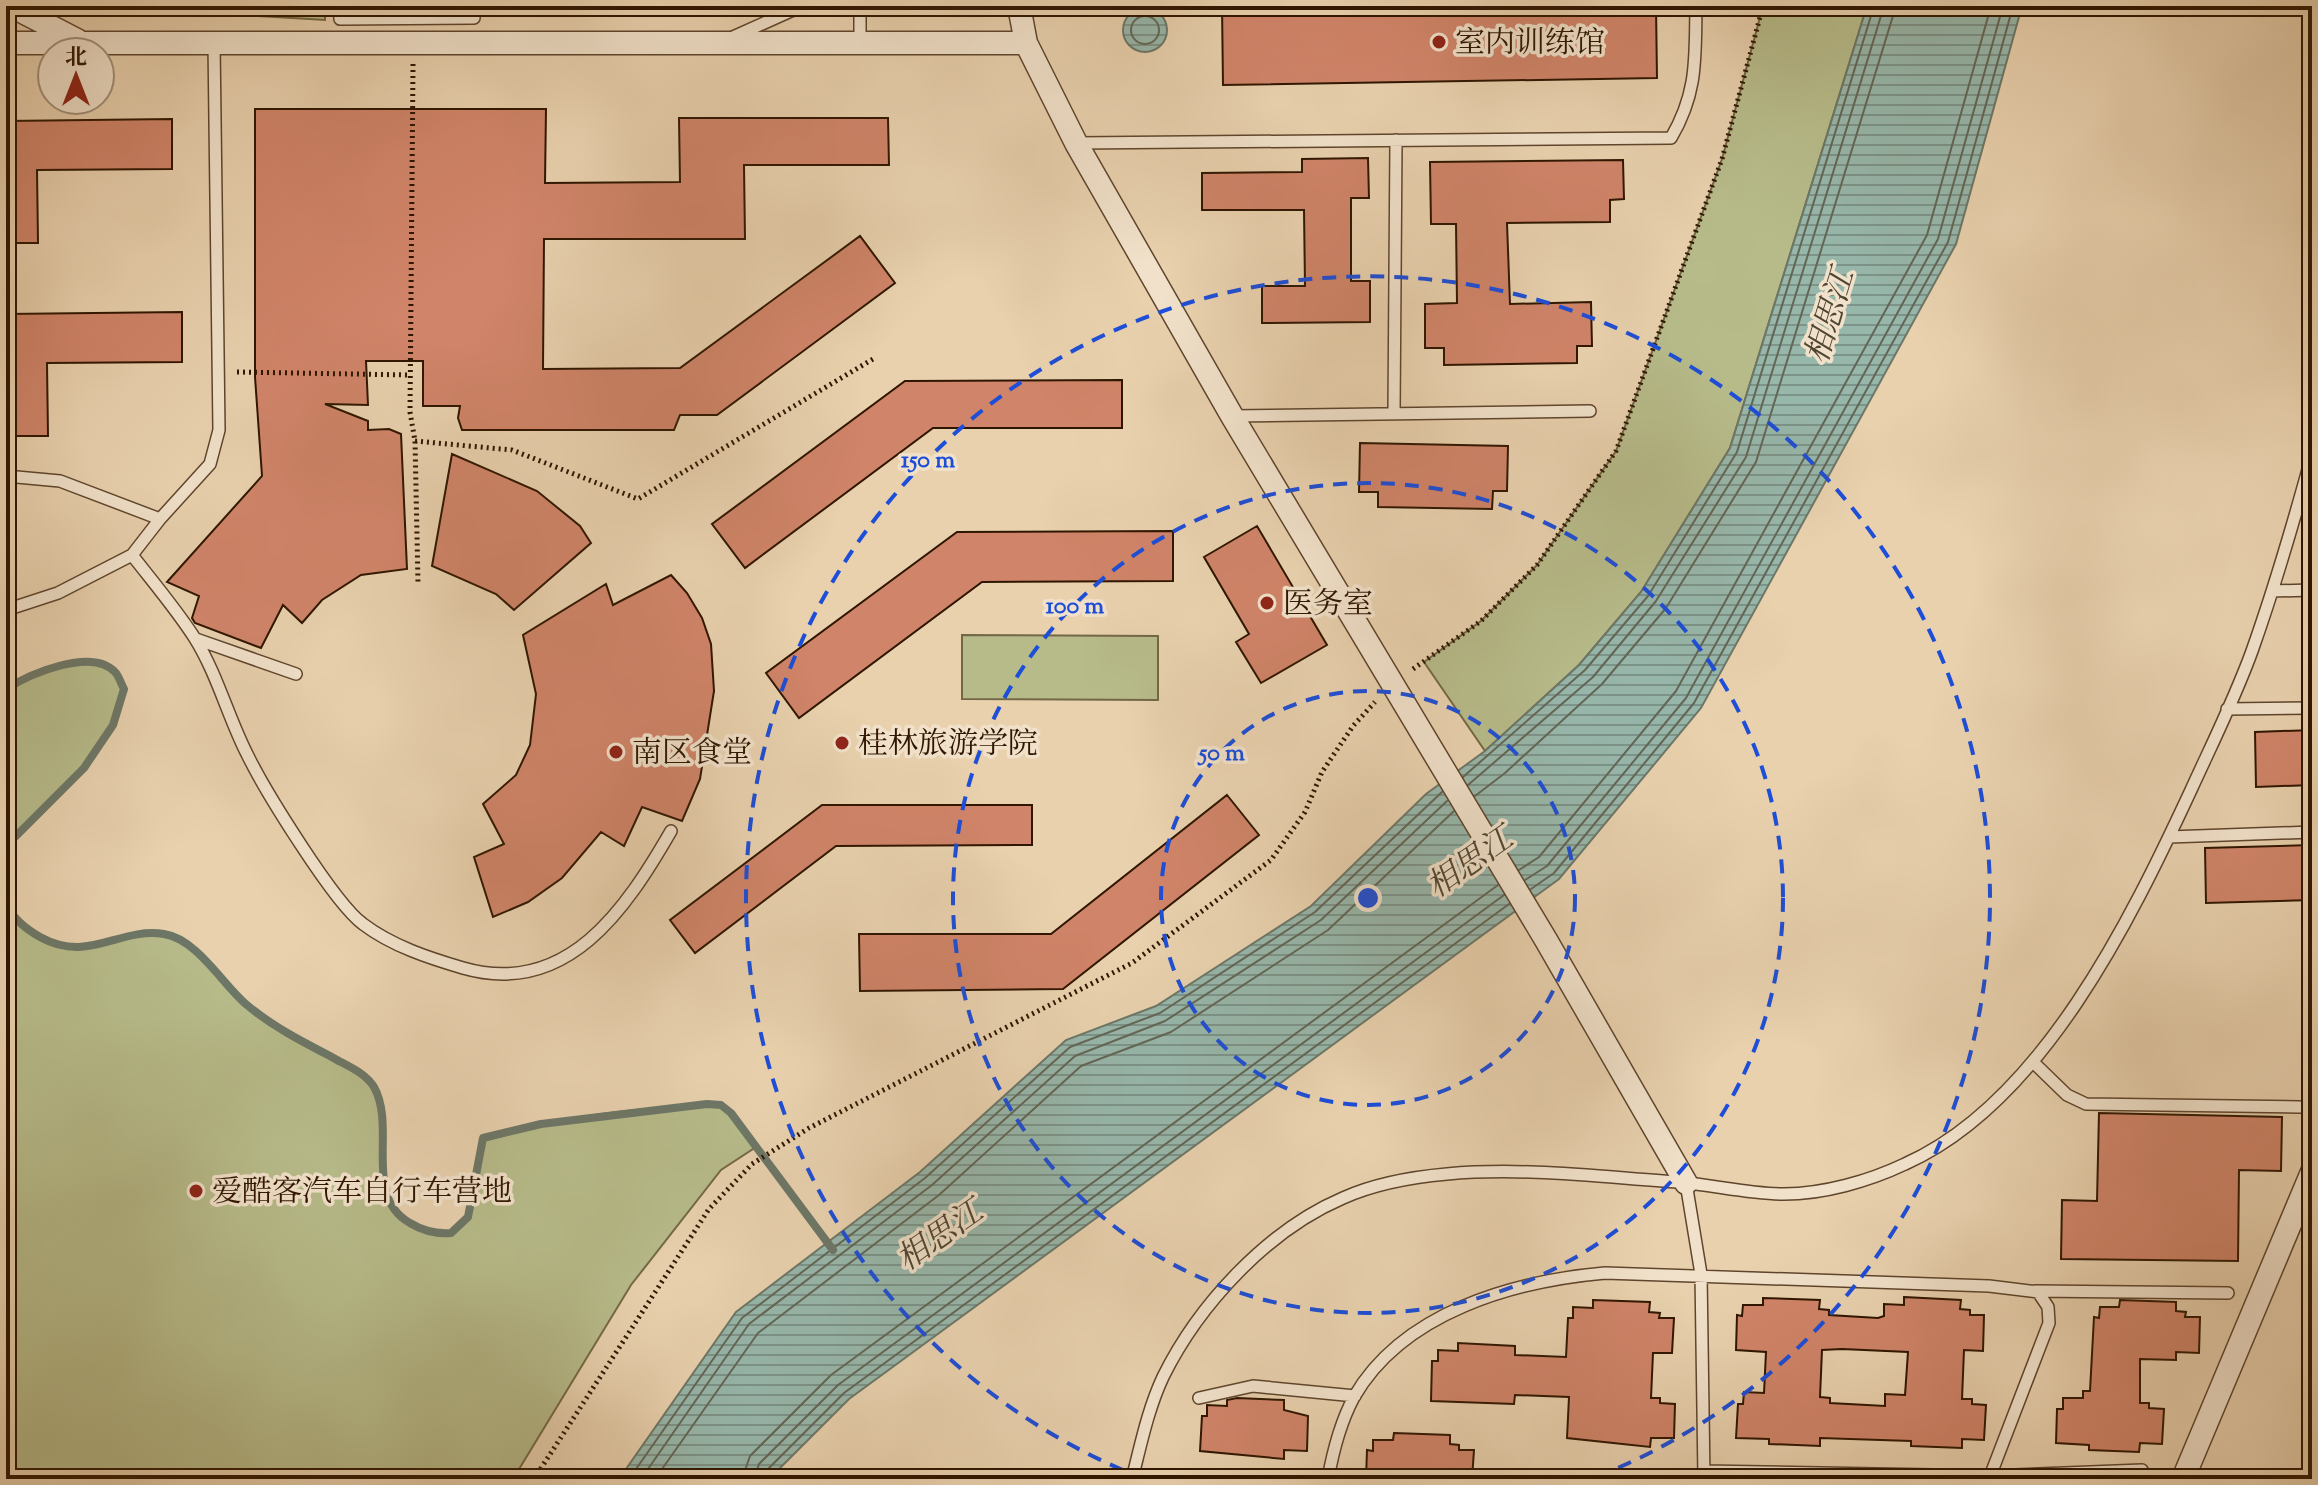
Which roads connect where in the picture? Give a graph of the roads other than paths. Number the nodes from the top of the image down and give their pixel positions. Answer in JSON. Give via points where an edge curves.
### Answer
{"nodes":[{"id":1,"x":11,"y":6,"type":"edge"},
{"id":2,"x":339,"y":6,"type":"edge"},
{"id":3,"x":474,"y":6,"type":"edge"},
{"id":4,"x":802,"y":6,"type":"edge"},
{"id":5,"x":860,"y":6,"type":"edge"},
{"id":6,"x":1019,"y":6,"type":"edge"},
{"id":7,"x":1696,"y":6,"type":"edge"},
{"id":8,"x":412,"y":18,"type":"junction"},
{"id":9,"x":69,"y":36,"type":"edge"},
{"id":10,"x":6,"y":43,"type":"edge"},
{"id":11,"x":36,"y":43,"type":"edge"},
{"id":12,"x":116,"y":43,"type":"edge"},
{"id":13,"x":214,"y":43,"type":"junction"},
{"id":14,"x":413,"y":43,"type":"junction"},
{"id":15,"x":721,"y":43,"type":"junction"},
{"id":16,"x":860,"y":43,"type":"junction"},
{"id":17,"x":1026,"y":43,"type":"junction"},
{"id":18,"x":1396,"y":140,"type":"junction"},
{"id":19,"x":1076,"y":143,"type":"junction"},
{"id":20,"x":1590,"y":411,"type":"dead end"},
{"id":21,"x":1394,"y":413,"type":"junction"},
{"id":22,"x":1232,"y":416,"type":"junction"},
{"id":23,"x":2312,"y":455,"type":"edge"},
{"id":24,"x":6,"y":476,"type":"edge"},
{"id":25,"x":160,"y":519,"type":"junction"},
{"id":26,"x":132,"y":555,"type":"junction"},
{"id":27,"x":2312,"y":590,"type":"edge"},
{"id":28,"x":2272,"y":591,"type":"junction"},
{"id":29,"x":6,"y":610,"type":"edge"},
{"id":30,"x":196,"y":639,"type":"junction"},
{"id":31,"x":296,"y":674,"type":"dead end"},
{"id":32,"x":2312,"y":708,"type":"edge"},
{"id":33,"x":2227,"y":709,"type":"junction"},
{"id":34,"x":671,"y":831,"type":"dead end"},
{"id":35,"x":2312,"y":832,"type":"edge"},
{"id":36,"x":2169,"y":837,"type":"junction"},
{"id":37,"x":2033,"y":1062,"type":"junction"},
{"id":38,"x":2300,"y":1107,"type":"dead end"},
{"id":39,"x":2312,"y":1172,"type":"edge"},
{"id":40,"x":1686,"y":1183,"type":"junction"},
{"id":41,"x":1701,"y":1274,"type":"junction"},
{"id":42,"x":2034,"y":1290,"type":"junction"},
{"id":43,"x":2228,"y":1293,"type":"dead end"},
{"id":44,"x":1355,"y":1396,"type":"junction"},
{"id":45,"x":1199,"y":1398,"type":"dead end"},
{"id":46,"x":2142,"y":1470,"type":"dead end"},
{"id":47,"x":1704,"y":1475,"type":"edge"},
{"id":48,"x":1989,"y":1478,"type":"edge"},
{"id":49,"x":1132,"y":1479,"type":"edge"},
{"id":50,"x":1328,"y":1479,"type":"edge"},
{"id":51,"x":2183,"y":1479,"type":"edge"}],
"edges":[{"from":1,"to":9,"type":"street"},
{"from":2,"to":8,"type":"lane","via":[[340,19]]},
{"from":3,"to":8,"type":"lane","via":[[474,18]]},
{"from":4,"to":15,"type":"lane"},
{"from":5,"to":16,"type":"lane"},
{"from":6,"to":17,"type":"street"},
{"from":7,"to":18,"type":"lane","via":[[1688,109],[1671,138]]},
{"from":8,"to":14,"type":"lane"},
{"from":10,"to":11,"type":"street"},
{"from":12,"to":13,"type":"street"},
{"from":13,"to":14,"type":"street"},
{"from":13,"to":25,"type":"lane","via":[[219,430],[213,460]]},
{"from":14,"to":15,"type":"street"},
{"from":15,"to":16,"type":"street"},
{"from":16,"to":17,"type":"street"},
{"from":17,"to":19,"type":"street"},
{"from":18,"to":19,"type":"lane"},
{"from":18,"to":21,"type":"lane"},
{"from":19,"to":22,"type":"street"},
{"from":20,"to":21,"type":"lane"},
{"from":21,"to":22,"type":"lane"},
{"from":22,"to":40,"type":"street"},
{"from":23,"to":28,"type":"lane"},
{"from":24,"to":25,"type":"lane","via":[[60,481]]},
{"from":25,"to":26,"type":"lane"},
{"from":26,"to":29,"type":"lane","via":[[58,593]]},
{"from":26,"to":30,"type":"lane"},
{"from":27,"to":28,"type":"lane"},
{"from":28,"to":33,"type":"lane"},
{"from":30,"to":31,"type":"lane"},
{"from":30,"to":34,"type":"lane","via":[[248,756],[344,905],[363,925],[420,954],[491,974],[548,968],[576,953],[626,901]]},
{"from":32,"to":33,"type":"lane"},
{"from":33,"to":36,"type":"lane"},
{"from":35,"to":36,"type":"lane"},
{"from":36,"to":37,"type":"lane","via":[[2109,949]]},
{"from":37,"to":38,"type":"lane","via":[[2067,1095],[2086,1104]]},
{"from":37,"to":40,"type":"lane","via":[[2000,1099],[1907,1164],[1845,1185],[1785,1194]]},
{"from":39,"to":51,"type":"street"},
{"from":40,"to":41,"type":"lane"},
{"from":40,"to":49,"type":"lane","via":[[1450,1174],[1346,1196],[1320,1209],[1263,1249],[1215,1300],[1179,1350],[1148,1416]]},
{"from":41,"to":42,"type":"lane"},
{"from":41,"to":44,"type":"lane","via":[[1568,1276],[1489,1296],[1418,1330]]},
{"from":41,"to":47,"type":"lane"},
{"from":42,"to":43,"type":"lane"},
{"from":42,"to":48,"type":"lane","via":[[2044,1298],[2049,1323]]},
{"from":44,"to":45,"type":"lane","via":[[1253,1386]]},
{"from":44,"to":50,"type":"lane","via":[[1335,1442]]},
{"from":46,"to":48,"type":"lane"},
{"from":47,"to":48,"type":"lane"}]}
